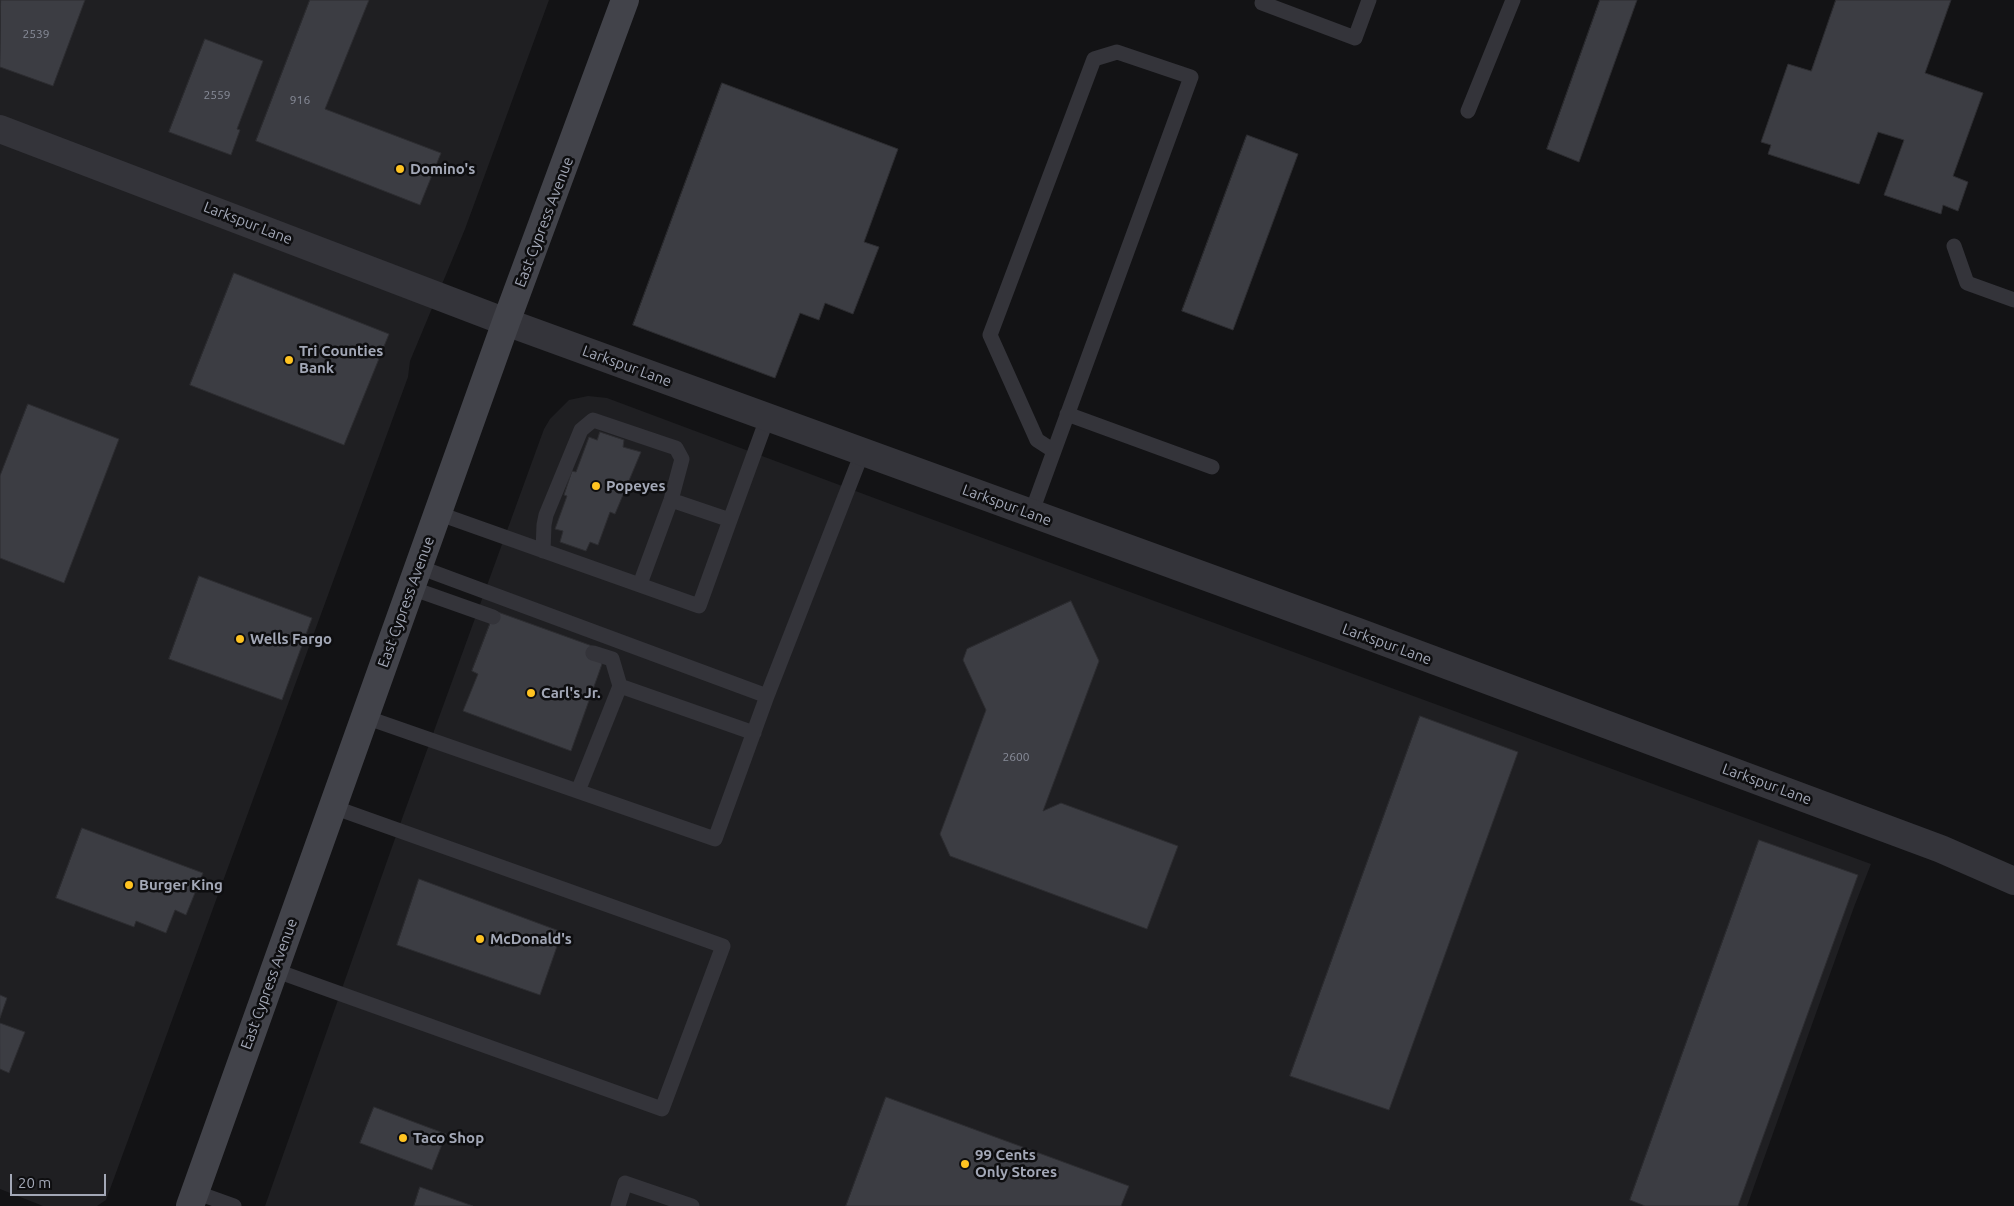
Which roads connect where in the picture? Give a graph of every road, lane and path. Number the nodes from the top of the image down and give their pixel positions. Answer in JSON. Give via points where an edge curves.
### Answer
{"nodes":[{"id":1,"x":625,"y":0,"type":"edge"},
{"id":2,"x":1263,"y":0,"type":"edge"},
{"id":3,"x":1369,"y":0,"type":"edge"},
{"id":4,"x":1512,"y":0,"type":"edge"},
{"id":5,"x":1468,"y":111,"type":"dead end"},
{"id":6,"x":0,"y":129,"type":"edge"},
{"id":7,"x":1954,"y":246,"type":"dead end"},
{"id":8,"x":2014,"y":300,"type":"edge"},
{"id":9,"x":506,"y":322,"type":"junction"},
{"id":10,"x":1067,"y":414,"type":"junction"},
{"id":11,"x":768,"y":416,"type":"junction"},
{"id":12,"x":1054,"y":451,"type":"junction"},
{"id":13,"x":862,"y":453,"type":"junction"},
{"id":14,"x":1212,"y":467,"type":"dead end"},
{"id":15,"x":671,"y":500,"type":"junction"},
{"id":16,"x":438,"y":513,"type":"junction"},
{"id":17,"x":1031,"y":514,"type":"junction"},
{"id":18,"x":730,"y":520,"type":"junction"},
{"id":19,"x":543,"y":551,"type":"junction"},
{"id":20,"x":415,"y":577,"type":"junction"},
{"id":21,"x":640,"y":584,"type":"junction"},
{"id":22,"x":492,"y":617,"type":"dead end"},
{"id":23,"x":594,"y":653,"type":"dead end"},
{"id":24,"x":620,"y":686,"type":"junction"},
{"id":25,"x":767,"y":696,"type":"junction"},
{"id":26,"x":364,"y":717,"type":"junction"},
{"id":27,"x":754,"y":733,"type":"junction"},
{"id":28,"x":578,"y":791,"type":"junction"},
{"id":29,"x":333,"y":807,"type":"junction"},
{"id":30,"x":2014,"y":881,"type":"edge"},
{"id":31,"x":274,"y":970,"type":"junction"},
{"id":32,"x":192,"y":1199,"type":"edge"},
{"id":33,"x":234,"y":1206,"type":"edge"},
{"id":34,"x":618,"y":1206,"type":"edge"},
{"id":35,"x":692,"y":1206,"type":"edge"}],
"edges":[{"from":1,"to":9,"type":"main road","name":"East Cypress Avenue"},
{"from":2,"to":3,"type":"lane","via":[[1262,3],[1355,38]]},
{"from":4,"to":5,"type":"lane"},
{"from":6,"to":9,"type":"street","name":"Larkspur Lane"},
{"from":7,"to":8,"type":"lane","via":[[1967,283]]},
{"from":9,"to":11,"type":"street","name":"Larkspur Lane"},
{"from":9,"to":16,"type":"main road","name":"East Cypress Avenue"},
{"from":10,"to":12,"type":"lane"},
{"from":10,"to":12,"type":"lane","via":[[1191,77],[1117,52],[1094,59],[990,335],[1036,440]]},
{"from":10,"to":14,"type":"lane"},
{"from":11,"to":13,"type":"street","name":"Larkspur Lane"},
{"from":11,"to":18,"type":"lane"},
{"from":12,"to":17,"type":"lane"},
{"from":13,"to":17,"type":"street","name":"Larkspur Lane"},
{"from":13,"to":25,"type":"lane"},
{"from":15,"to":18,"type":"lane"},
{"from":15,"to":19,"type":"lane","via":[[682,459],[676,448],[593,420],[581,430],[546,515]]},
{"from":15,"to":21,"type":"lane"},
{"from":16,"to":19,"type":"lane"},
{"from":16,"to":20,"type":"main road","name":"East Cypress Avenue"},
{"from":17,"to":30,"type":"street","name":"Larkspur Lane","via":[[1905,836]]},
{"from":18,"to":21,"type":"lane","via":[[699,606]]},
{"from":19,"to":21,"type":"lane"},
{"from":20,"to":22,"type":"lane"},
{"from":20,"to":25,"type":"lane"},
{"from":20,"to":26,"type":"main road","name":"East Cypress Avenue"},
{"from":23,"to":24,"type":"lane","via":[[612,659]]},
{"from":24,"to":27,"type":"lane"},
{"from":24,"to":28,"type":"lane"},
{"from":25,"to":27,"type":"lane"},
{"from":26,"to":28,"type":"lane"},
{"from":26,"to":29,"type":"main road","name":"East Cypress Avenue"},
{"from":27,"to":28,"type":"lane","via":[[715,839]]},
{"from":29,"to":31,"type":"main road","name":"East Cypress Avenue"},
{"from":29,"to":31,"type":"lane","via":[[724,946],[662,1109]]},
{"from":31,"to":32,"type":"main road","name":"East Cypress Avenue"},
{"from":32,"to":33,"type":"lane"},
{"from":34,"to":35,"type":"lane","via":[[625,1183]]}]}
